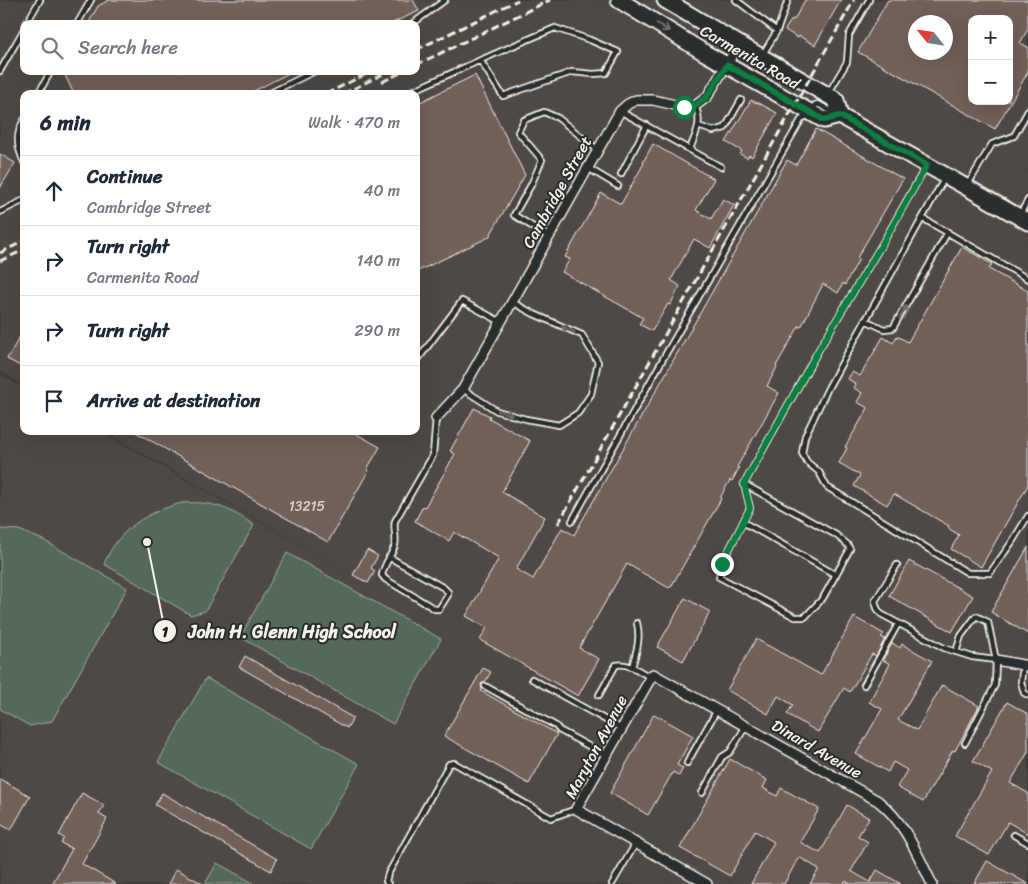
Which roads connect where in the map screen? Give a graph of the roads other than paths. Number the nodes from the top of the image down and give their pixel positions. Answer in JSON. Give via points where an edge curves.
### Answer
{"nodes":[{"id":1,"x":40,"y":0,"type":"edge"},
{"id":2,"x":91,"y":0,"type":"edge"},
{"id":3,"x":445,"y":0,"type":"edge"},
{"id":4,"x":619,"y":0,"type":"edge"},
{"id":5,"x":665,"y":0,"type":"edge"},
{"id":6,"x":736,"y":0,"type":"edge"},
{"id":7,"x":788,"y":0,"type":"edge"},
{"id":8,"x":870,"y":0,"type":"edge"},
{"id":9,"x":28,"y":20,"type":"edge"},
{"id":10,"x":80,"y":20,"type":"edge"},
{"id":11,"x":418,"y":20,"type":"edge"},
{"id":12,"x":776,"y":31,"type":"junction"},
{"id":13,"x":20,"y":36,"type":"edge"},
{"id":14,"x":739,"y":44,"type":"junction"},
{"id":15,"x":761,"y":57,"type":"junction"},
{"id":16,"x":480,"y":60,"type":"junction"},
{"id":17,"x":727,"y":65,"type":"junction"},
{"id":18,"x":0,"y":71,"type":"edge"},
{"id":19,"x":49,"y":75,"type":"edge"},
{"id":20,"x":307,"y":75,"type":"edge"},
{"id":21,"x":40,"y":90,"type":"edge"},
{"id":22,"x":276,"y":90,"type":"edge"},
{"id":23,"x":415,"y":90,"type":"edge"},
{"id":24,"x":827,"y":95,"type":"junction"},
{"id":25,"x":741,"y":100,"type":"dead end"},
{"id":26,"x":695,"y":106,"type":"junction"},
{"id":27,"x":620,"y":110,"type":"junction"},
{"id":28,"x":1028,"y":111,"type":"edge"},
{"id":29,"x":810,"y":112,"type":"junction"},
{"id":30,"x":840,"y":114,"type":"junction"},
{"id":31,"x":20,"y":126,"type":"edge"},
{"id":32,"x":647,"y":126,"type":"junction"},
{"id":33,"x":698,"y":126,"type":"junction"},
{"id":34,"x":690,"y":149,"type":"junction"},
{"id":35,"x":598,"y":150,"type":"junction"},
{"id":36,"x":20,"y":153,"type":"edge"},
{"id":37,"x":927,"y":165,"type":"junction"},
{"id":38,"x":721,"y":167,"type":"dead end"},
{"id":39,"x":588,"y":168,"type":"junction"},
{"id":40,"x":620,"y":174,"type":"dead end"},
{"id":41,"x":946,"y":176,"type":"junction"},
{"id":42,"x":618,"y":186,"type":"dead end"},
{"id":43,"x":966,"y":187,"type":"junction"},
{"id":44,"x":1028,"y":200,"type":"edge"},
{"id":45,"x":20,"y":202,"type":"edge"},
{"id":46,"x":0,"y":212,"type":"edge"},
{"id":47,"x":922,"y":218,"type":"junction"},
{"id":48,"x":1023,"y":219,"type":"edge"},
{"id":49,"x":948,"y":232,"type":"junction"},
{"id":50,"x":549,"y":238,"type":"junction"},
{"id":51,"x":1028,"y":279,"type":"edge"},
{"id":52,"x":512,"y":302,"type":"junction"},
{"id":53,"x":865,"y":320,"type":"junction"},
{"id":54,"x":501,"y":322,"type":"junction"},
{"id":55,"x":420,"y":357,"type":"edge"},
{"id":56,"x":462,"y":389,"type":"junction"},
{"id":57,"x":436,"y":418,"type":"joint"},
{"id":58,"x":744,"y":484,"type":"junction"},
{"id":59,"x":1028,"y":516,"type":"edge"},
{"id":60,"x":572,"y":521,"type":"dead end"},
{"id":61,"x":743,"y":522,"type":"junction"},
{"id":62,"x":389,"y":558,"type":"junction"},
{"id":63,"x":897,"y":565,"type":"dead end"},
{"id":64,"x":836,"y":575,"type":"junction"},
{"id":65,"x":637,"y":623,"type":"dead end"},
{"id":66,"x":898,"y":624,"type":"junction"},
{"id":67,"x":956,"y":652,"type":"junction"},
{"id":68,"x":996,"y":660,"type":"junction"},
{"id":69,"x":1025,"y":666,"type":"edge"},
{"id":70,"x":632,"y":667,"type":"junction"},
{"id":71,"x":652,"y":676,"type":"junction"},
{"id":72,"x":532,"y":679,"type":"dead end"},
{"id":73,"x":864,"y":685,"type":"dead end"},
{"id":74,"x":485,"y":686,"type":"dead end"},
{"id":75,"x":599,"y":694,"type":"dead end"},
{"id":76,"x":1028,"y":695,"type":"edge"},
{"id":77,"x":717,"y":710,"type":"junction"},
{"id":78,"x":746,"y":726,"type":"junction"},
{"id":79,"x":622,"y":729,"type":"junction"},
{"id":80,"x":965,"y":743,"type":"dead end"},
{"id":81,"x":606,"y":756,"type":"junction"},
{"id":82,"x":687,"y":763,"type":"dead end"},
{"id":83,"x":702,"y":793,"type":"dead end"},
{"id":84,"x":576,"y":809,"type":"junction"},
{"id":85,"x":1014,"y":836,"type":"dead end"},
{"id":86,"x":636,"y":843,"type":"junction"},
{"id":87,"x":1028,"y":843,"type":"edge"},
{"id":88,"x":388,"y":884,"type":"edge"},
{"id":89,"x":612,"y":884,"type":"edge"},
{"id":90,"x":706,"y":884,"type":"edge"},
{"id":91,"x":932,"y":884,"type":"edge"}],
"edges":[{"from":1,"to":9,"type":"lane"},
{"from":2,"to":10,"type":"lane"},
{"from":3,"to":11,"type":"lane"},
{"from":4,"to":17,"type":"main road","name":"Carmenita Road","one_way":true},
{"from":5,"to":14,"type":"main road","name":"Carmenita Road"},
{"from":6,"to":12,"type":"lane"},
{"from":7,"to":12,"type":"lane"},
{"from":8,"to":24,"type":"lane","via":[[849,35],[847,62]]},
{"from":12,"to":15,"type":"lane"},
{"from":13,"to":18,"type":"lane"},
{"from":14,"to":15,"type":"main road","name":"Carmenita Road"},
{"from":14,"to":17,"type":"street"},
{"from":15,"to":24,"type":"main road","name":"Carmenita Road"},
{"from":16,"to":16,"type":"lane","via":[[504,96],[572,72],[606,73],[618,52],[555,28]]},
{"from":16,"to":23,"type":"lane"},
{"from":17,"to":26,"type":"street","via":[[707,97]]},
{"from":17,"to":29,"type":"main road","name":"Carmenita Road"},
{"from":19,"to":21,"type":"lane"},
{"from":20,"to":22,"type":"lane"},
{"from":24,"to":30,"type":"main road","name":"Carmenita Road","via":[[836,100]]},
{"from":25,"to":33,"type":"lane","via":[[725,128],[713,130]]},
{"from":26,"to":27,"type":"street","via":[[636,100]]},
{"from":26,"to":33,"type":"lane"},
{"from":27,"to":32,"type":"lane"},
{"from":27,"to":35,"type":"street","name":"Cambridge Street"},
{"from":28,"to":43,"type":"lane","via":[[1014,136],[992,144]]},
{"from":29,"to":30,"type":"main road","name":"Carmenita Road","via":[[824,120]]},
{"from":29,"to":60,"type":"lane","via":[[801,120],[776,162]]},
{"from":30,"to":37,"type":"main road","name":"Carmenita Road"},
{"from":31,"to":36,"type":"lane"},
{"from":32,"to":34,"type":"lane"},
{"from":32,"to":40,"type":"lane"},
{"from":33,"to":34,"type":"lane"},
{"from":34,"to":38,"type":"lane"},
{"from":35,"to":39,"type":"street","name":"Cambridge Street"},
{"from":35,"to":50,"type":"lane","via":[[558,118],[544,112],[524,120],[518,132],[542,160],[514,214]]},
{"from":37,"to":41,"type":"main road","name":"Carmenita Road"},
{"from":37,"to":58,"type":"lane"},
{"from":39,"to":42,"type":"lane"},
{"from":39,"to":50,"type":"street","name":"Cambridge Street"},
{"from":41,"to":43,"type":"main road","name":"Carmenita Road"},
{"from":41,"to":47,"type":"lane"},
{"from":43,"to":48,"type":"main road","name":"Carmenita Road"},
{"from":44,"to":48,"type":"lane"},
{"from":45,"to":46,"type":"lane"},
{"from":47,"to":49,"type":"lane"},
{"from":47,"to":53,"type":"lane"},
{"from":49,"to":51,"type":"lane"},
{"from":53,"to":49,"type":"lane","one_way":true,"via":[[884,329],[893,328]]},
{"from":50,"to":52,"type":"street","name":"Cambridge Street"},
{"from":52,"to":54,"type":"street","name":"Cambridge Street"},
{"from":56,"to":52,"type":"lane","one_way":true,"via":[[497,411],[559,425],[578,413],[591,394],[598,362],[582,335]]},
{"from":53,"to":59,"type":"lane","via":[[805,436],[802,453],[807,462],[819,472],[827,486],[968,573],[990,573]]},
{"from":54,"to":55,"type":"lane","via":[[462,301]]},
{"from":54,"to":56,"type":"street","name":"Cambridge Street"},
{"from":56,"to":57,"type":"street","name":"Cambridge Street"},
{"from":57,"to":62,"type":"lane","via":[[433,455],[395,521],[396,536]]},
{"from":58,"to":61,"type":"lane","via":[[750,508]]},
{"from":58,"to":64,"type":"lane","via":[[847,544],[850,549]]},
{"from":61,"to":64,"type":"lane"},
{"from":61,"to":64,"type":"lane","via":[[719,577],[795,617],[805,617],[824,598]]},
{"from":62,"to":62,"type":"lane","via":[[383,570],[384,579],[439,610],[448,592]]},
{"from":63,"to":66,"type":"lane","via":[[875,601],[881,614]]},
{"from":65,"to":70,"type":"lane","via":[[638,644]]},
{"from":66,"to":67,"type":"lane"},
{"from":66,"to":73,"type":"lane"},
{"from":67,"to":68,"type":"lane"},
{"from":67,"to":68,"type":"lane","via":[[960,636],[976,616],[988,622]]},
{"from":68,"to":69,"type":"street"},
{"from":68,"to":80,"type":"lane","via":[[995,685]]},
{"from":69,"to":76,"type":"lane","via":[[1022,682],[1024,693]]},
{"from":70,"to":71,"type":"lane"},
{"from":70,"to":75,"type":"lane","via":[[616,664]]},
{"from":71,"to":77,"type":"street","name":"Dinard Avenue"},
{"from":71,"to":79,"type":"street","name":"Maryton Avenue"},
{"from":72,"to":79,"type":"lane"},
{"from":74,"to":81,"type":"lane"},
{"from":77,"to":78,"type":"street","name":"Dinard Avenue"},
{"from":77,"to":82,"type":"lane"},
{"from":78,"to":83,"type":"lane"},
{"from":78,"to":91,"type":"street","name":"Dinard Avenue","via":[[887,808],[909,838]]},
{"from":79,"to":81,"type":"street","name":"Maryton Avenue"},
{"from":81,"to":84,"type":"street","name":"Maryton Avenue"},
{"from":84,"to":86,"type":"street","name":"Maryton Avenue"},
{"from":84,"to":88,"type":"lane","via":[[551,818],[454,763],[449,764],[388,874]]},
{"from":85,"to":87,"type":"lane"},
{"from":86,"to":89,"type":"lane"},
{"from":86,"to":90,"type":"street","name":"Maryton Avenue"}]}
